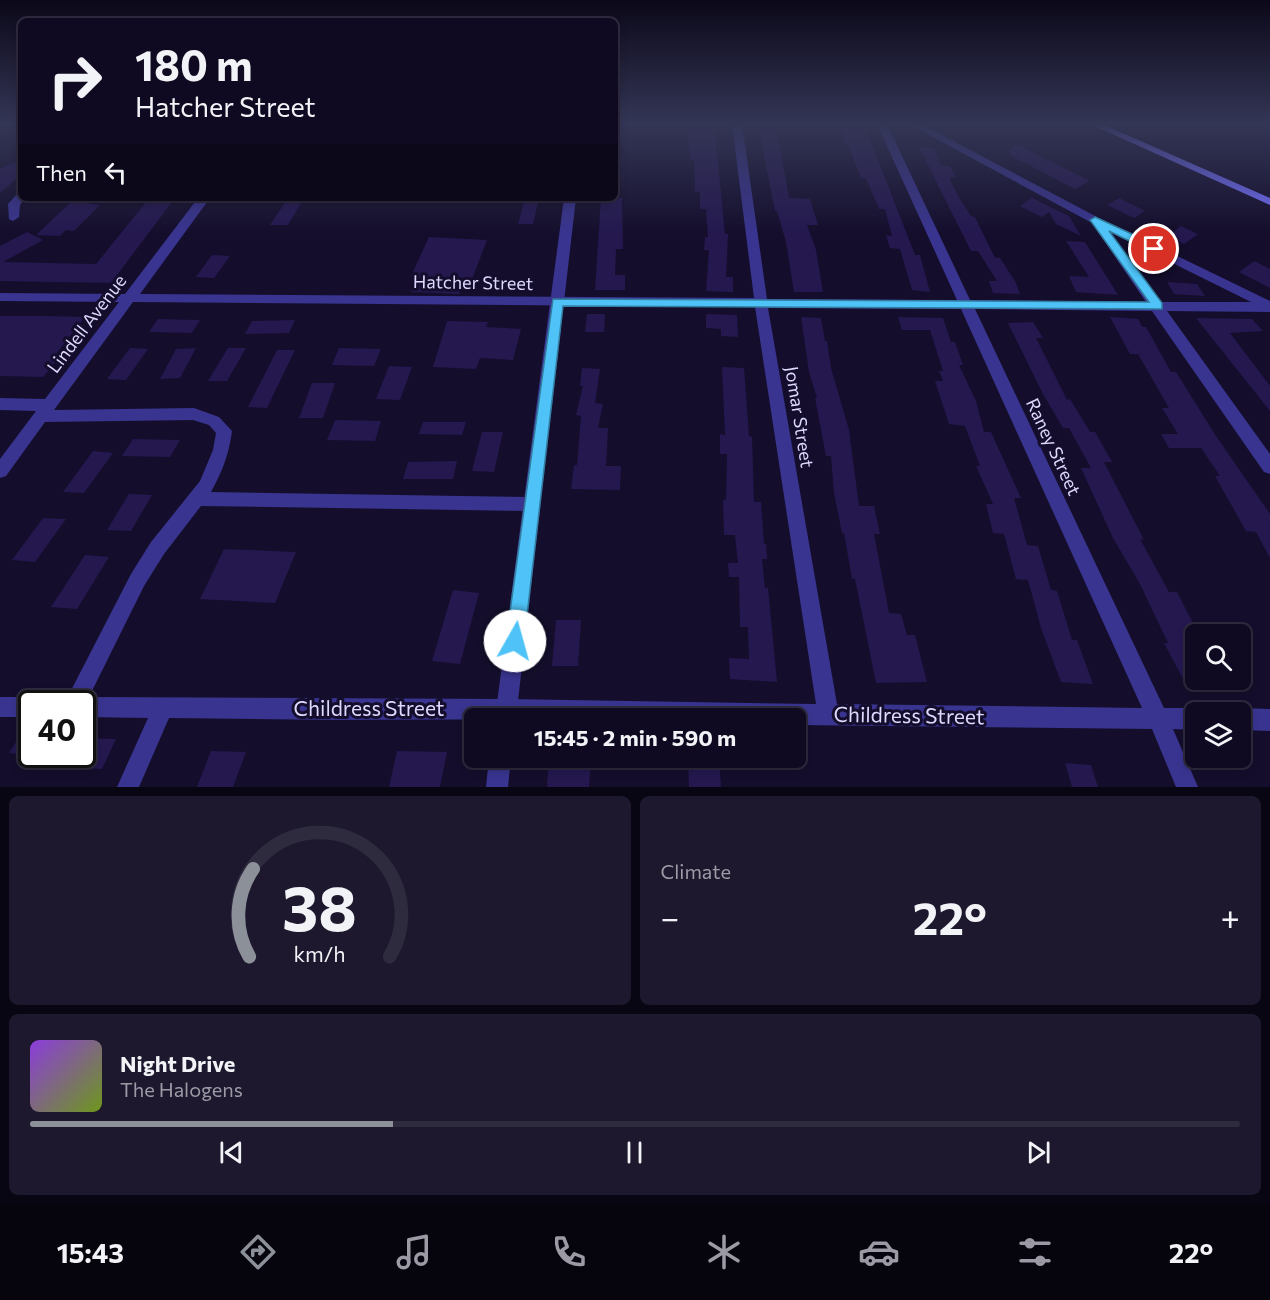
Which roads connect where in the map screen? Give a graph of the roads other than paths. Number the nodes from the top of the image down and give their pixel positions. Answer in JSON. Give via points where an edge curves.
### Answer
{"nodes":[{"id":1,"x":742,"y":161,"type":"edge"},
{"id":2,"x":899,"y":161,"type":"edge"},
{"id":3,"x":983,"y":161,"type":"edge"},
{"id":4,"x":1177,"y":161,"type":"edge"},
{"id":5,"x":18,"y":199,"type":"edge"},
{"id":6,"x":202,"y":201,"type":"edge"},
{"id":7,"x":570,"y":201,"type":"edge"},
{"id":8,"x":1270,"y":202,"type":"edge"},
{"id":9,"x":13,"y":217,"type":"dead end"},
{"id":10,"x":1095,"y":220,"type":"junction"},
{"id":11,"x":0,"y":297,"type":"edge"},
{"id":12,"x":130,"y":298,"type":"junction"},
{"id":13,"x":557,"y":302,"type":"junction"},
{"id":14,"x":761,"y":303,"type":"junction"},
{"id":15,"x":965,"y":305,"type":"junction"},
{"id":16,"x":1158,"y":306,"type":"junction"},
{"id":17,"x":1270,"y":306,"type":"edge"},
{"id":18,"x":0,"y":404,"type":"edge"},
{"id":19,"x":44,"y":410,"type":"junction"},
{"id":20,"x":1270,"y":467,"type":"edge"},
{"id":21,"x":0,"y":471,"type":"edge"},
{"id":22,"x":197,"y":499,"type":"junction"},
{"id":23,"x":531,"y":504,"type":"junction"},
{"id":24,"x":81,"y":690,"type":"edge"},
{"id":25,"x":0,"y":707,"type":"edge"},
{"id":26,"x":18,"y":707,"type":"edge"},
{"id":27,"x":96,"y":707,"type":"edge"},
{"id":28,"x":162,"y":708,"type":"junction"},
{"id":29,"x":507,"y":708,"type":"edge"},
{"id":30,"x":464,"y":713,"type":"edge"},
{"id":31,"x":806,"y":715,"type":"edge"},
{"id":32,"x":828,"y":715,"type":"junction"},
{"id":33,"x":1158,"y":718,"type":"junction"},
{"id":34,"x":1185,"y":719,"type":"edge"},
{"id":35,"x":1251,"y":719,"type":"edge"},
{"id":36,"x":1270,"y":720,"type":"edge"},
{"id":37,"x":499,"y":768,"type":"edge"},
{"id":38,"x":128,"y":787,"type":"edge"},
{"id":39,"x":497,"y":787,"type":"edge"},
{"id":40,"x":1187,"y":787,"type":"edge"}],
"edges":[{"from":1,"to":14,"type":"street","name":"Jomar Street"},
{"from":2,"to":15,"type":"street","name":"Raney Street"},
{"from":3,"to":10,"type":"street"},
{"from":4,"to":8,"type":"main road"},
{"from":5,"to":9,"type":"street"},
{"from":6,"to":12,"type":"street","name":"Lindell Avenue"},
{"from":7,"to":13,"type":"street"},
{"from":10,"to":16,"type":"street"},
{"from":10,"to":17,"type":"street"},
{"from":11,"to":12,"type":"street","name":"Hatcher Street"},
{"from":12,"to":13,"type":"street","name":"Hatcher Street"},
{"from":12,"to":19,"type":"street","name":"Lindell Avenue"},
{"from":13,"to":14,"type":"street","name":"Hatcher Street"},
{"from":13,"to":23,"type":"street"},
{"from":14,"to":15,"type":"street","name":"Hatcher Street"},
{"from":14,"to":32,"type":"street","name":"Jomar Street"},
{"from":15,"to":16,"type":"street","name":"Hatcher Street"},
{"from":15,"to":33,"type":"street","name":"Raney Street"},
{"from":16,"to":17,"type":"street","name":"Hatcher Street"},
{"from":16,"to":20,"type":"street"},
{"from":18,"to":19,"type":"street"},
{"from":19,"to":21,"type":"street","name":"Lindell Avenue"},
{"from":19,"to":22,"type":"street","via":[[194,414],[214,421],[224,431],[223,448]]},
{"from":22,"to":23,"type":"street"},
{"from":22,"to":24,"type":"street","via":[[147,564]]},
{"from":23,"to":29,"type":"street"},
{"from":25,"to":26,"type":"street"},
{"from":27,"to":28,"type":"street","name":"Childress Street"},
{"from":28,"to":30,"type":"street","name":"Childress Street"},
{"from":28,"to":38,"type":"street"},
{"from":31,"to":32,"type":"street","name":"Childress Street"},
{"from":32,"to":33,"type":"street","name":"Childress Street"},
{"from":33,"to":34,"type":"street","name":"Childress Street"},
{"from":33,"to":40,"type":"street","name":"Raney Street"},
{"from":35,"to":36,"type":"street"},
{"from":37,"to":39,"type":"street"}]}
